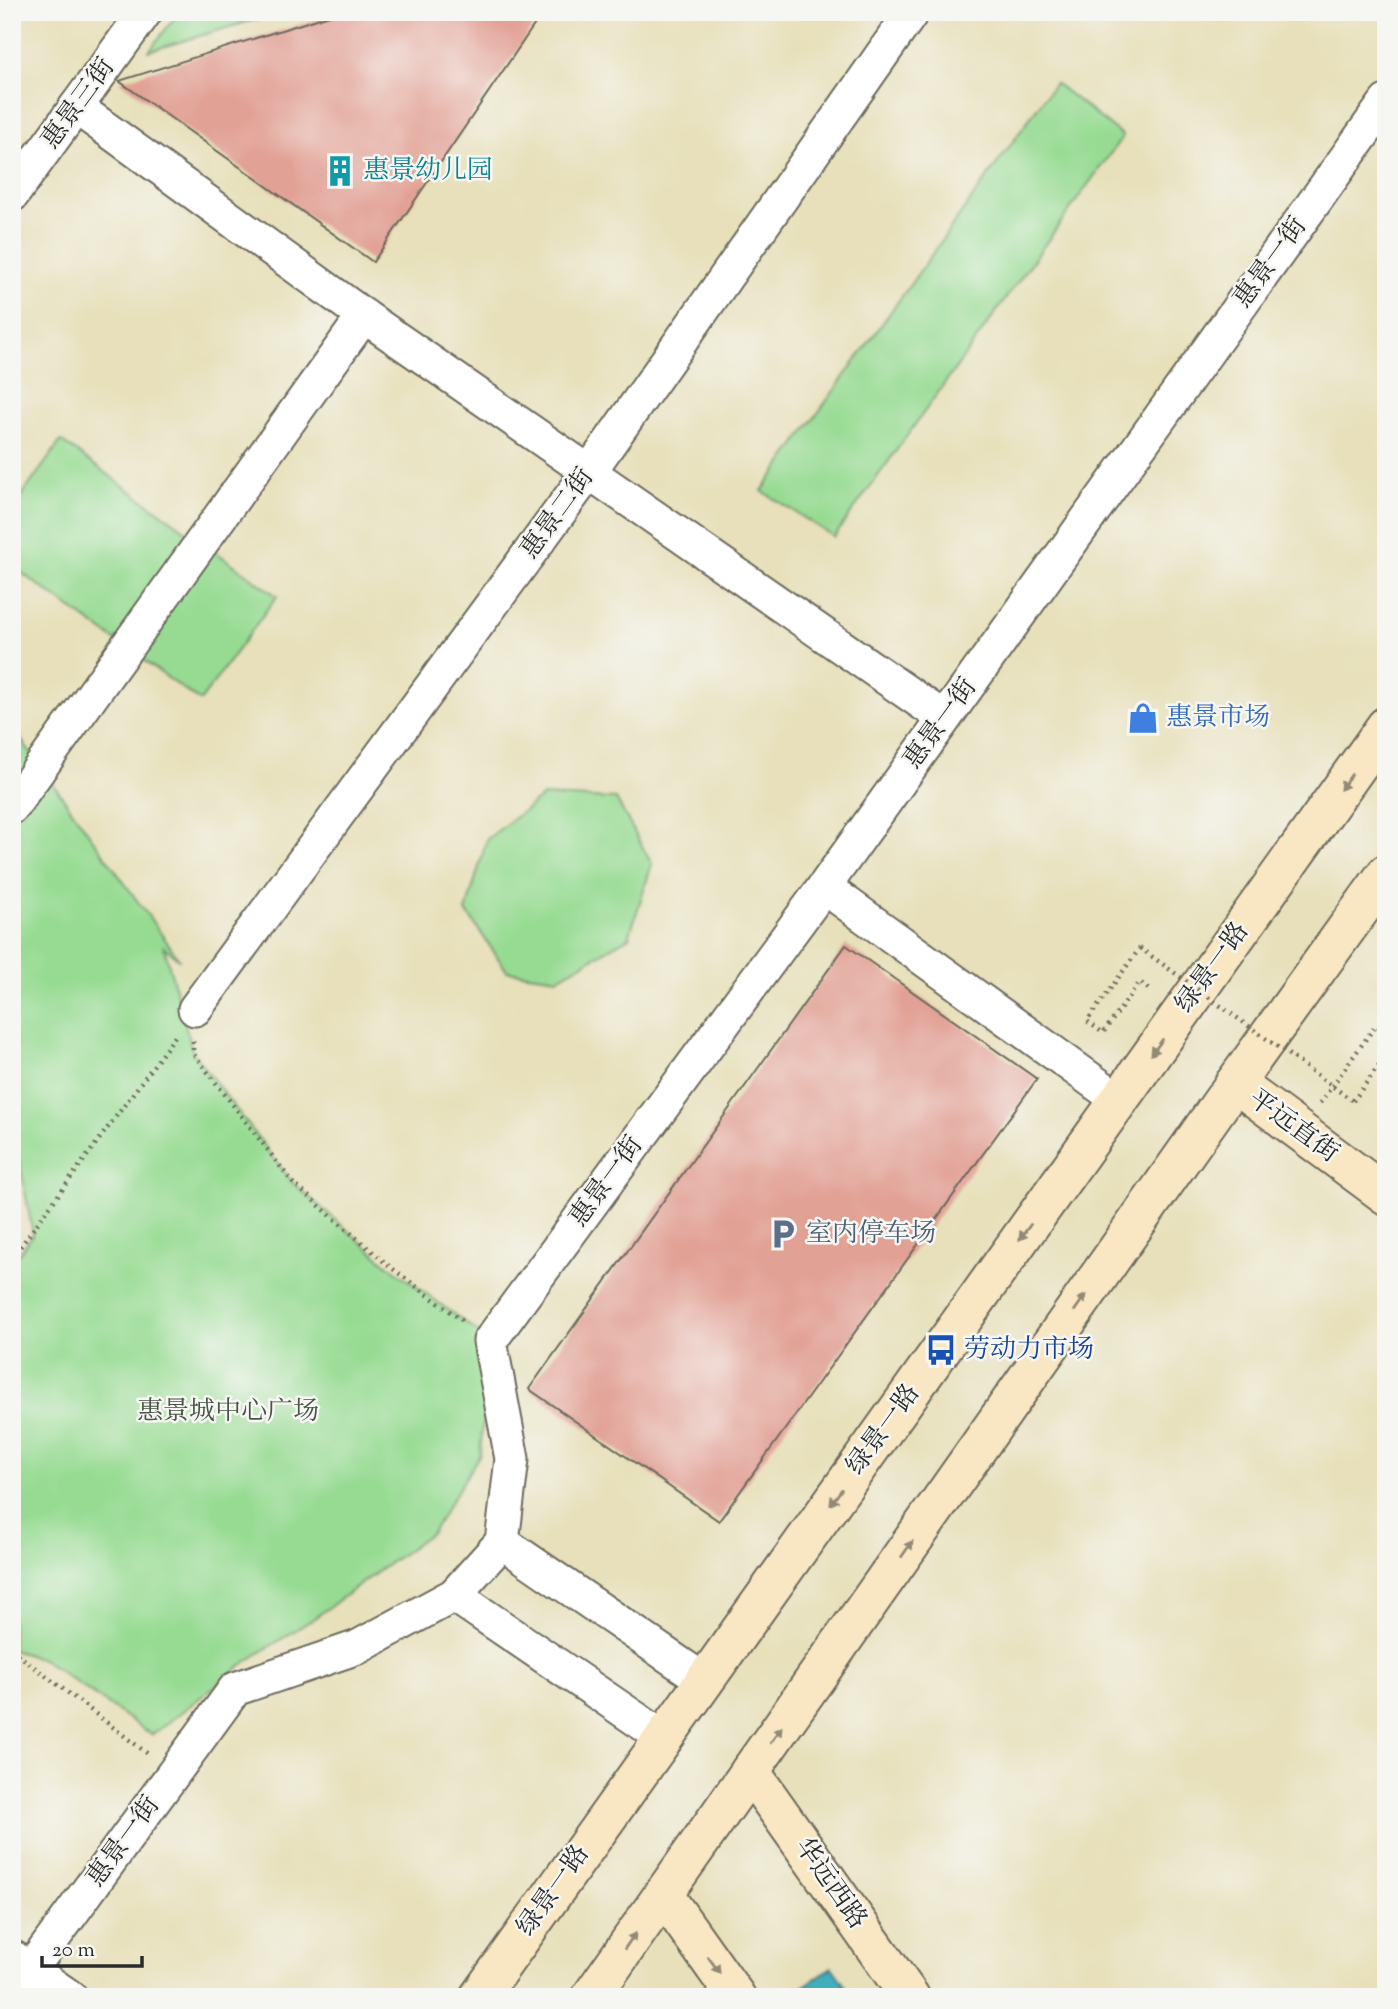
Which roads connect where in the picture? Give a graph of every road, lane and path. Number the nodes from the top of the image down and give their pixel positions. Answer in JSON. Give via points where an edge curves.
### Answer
{"nodes":[{"id":1,"x":145,"y":12,"type":"edge"},
{"id":2,"x":912,"y":12,"type":"edge"},
{"id":3,"x":1386,"y":102,"type":"edge"},
{"id":4,"x":76,"y":107,"type":"junction"},
{"id":5,"x":12,"y":195,"type":"edge"},
{"id":6,"x":364,"y":316,"type":"junction"},
{"id":7,"x":589,"y":472,"type":"junction"},
{"id":8,"x":944,"y":718,"type":"junction"},
{"id":9,"x":1386,"y":726,"type":"edge"},
{"id":10,"x":12,"y":807,"type":"edge"},
{"id":11,"x":1386,"y":874,"type":"edge"},
{"id":12,"x":824,"y":887,"type":"junction"},
{"id":13,"x":1140,"y":982,"type":"dead end"},
{"id":14,"x":195,"y":1009,"type":"junction"},
{"id":15,"x":1386,"y":1032,"type":"edge"},
{"id":16,"x":1386,"y":1056,"type":"edge"},
{"id":17,"x":1336,"y":1080,"type":"dead end"},
{"id":18,"x":1235,"y":1083,"type":"junction"},
{"id":19,"x":1119,"y":1100,"type":"junction"},
{"id":20,"x":1386,"y":1195,"type":"edge"},
{"id":21,"x":12,"y":1258,"type":"edge"},
{"id":22,"x":490,"y":1341,"type":"junction"},
{"id":23,"x":502,"y":1542,"type":"junction"},
{"id":24,"x":454,"y":1595,"type":"junction"},
{"id":25,"x":12,"y":1650,"type":"edge"},
{"id":26,"x":705,"y":1681,"type":"junction"},
{"id":27,"x":664,"y":1738,"type":"junction"},
{"id":28,"x":159,"y":1746,"type":"dead end"},
{"id":29,"x":751,"y":1771,"type":"junction"},
{"id":30,"x":663,"y":1894,"type":"junction"},
{"id":31,"x":18,"y":1974,"type":"edge"},
{"id":32,"x":70,"y":1997,"type":"edge"},
{"id":33,"x":479,"y":1997,"type":"edge"},
{"id":34,"x":591,"y":1997,"type":"edge"},
{"id":35,"x":736,"y":1997,"type":"edge"},
{"id":36,"x":910,"y":1997,"type":"edge"}],
"edges":[{"from":1,"to":4,"type":"street","name":"惠景三街"},
{"from":2,"to":7,"type":"street","name":"惠景二街"},
{"from":3,"to":8,"type":"street","name":"惠景一街"},
{"from":4,"to":5,"type":"street","name":"惠景三街"},
{"from":4,"to":6,"type":"street"},
{"from":6,"to":7,"type":"street"},
{"from":6,"to":10,"type":"street"},
{"from":7,"to":8,"type":"street"},
{"from":7,"to":14,"type":"street","name":"惠景二街"},
{"from":8,"to":12,"type":"street","name":"惠景一街"},
{"from":9,"to":19,"type":"main road","name":"绿景一路","one_way":true},
{"from":11,"to":18,"type":"main road"},
{"from":12,"to":19,"type":"street"},
{"from":12,"to":22,"type":"street","name":"惠景一街"},
{"from":13,"to":16,"type":"path","bridge":true,"via":[[1103,1033],[1087,1021],[1140,948],[1353,1101]]},
{"from":14,"to":21,"type":"path"},
{"from":14,"to":22,"type":"path","via":[[193,1054],[293,1183],[389,1266]]},
{"from":15,"to":17,"type":"path","via":[[1376,1025]]},
{"from":18,"to":20,"type":"main road","name":"平远直街"},
{"from":29,"to":18,"type":"main road","one_way":true},
{"from":19,"to":26,"type":"main road","name":"绿景一路","one_way":true},
{"from":22,"to":23,"type":"street","via":[[512,1459]]},
{"from":23,"to":24,"type":"street"},
{"from":23,"to":26,"type":"street"},
{"from":24,"to":27,"type":"street"},
{"from":24,"to":31,"type":"street","name":"惠景一街","via":[[358,1647],[235,1689]]},
{"from":25,"to":28,"type":"path","via":[[148,1754]]},
{"from":26,"to":27,"type":"main road","name":"绿景一路"},
{"from":27,"to":33,"type":"main road","name":"绿景一路"},
{"from":29,"to":30,"type":"main road"},
{"from":29,"to":36,"type":"main road","name":"华远西路"},
{"from":34,"to":30,"type":"main road","one_way":true},
{"from":30,"to":35,"type":"main road","one_way":true},
{"from":31,"to":32,"type":"street"}]}
